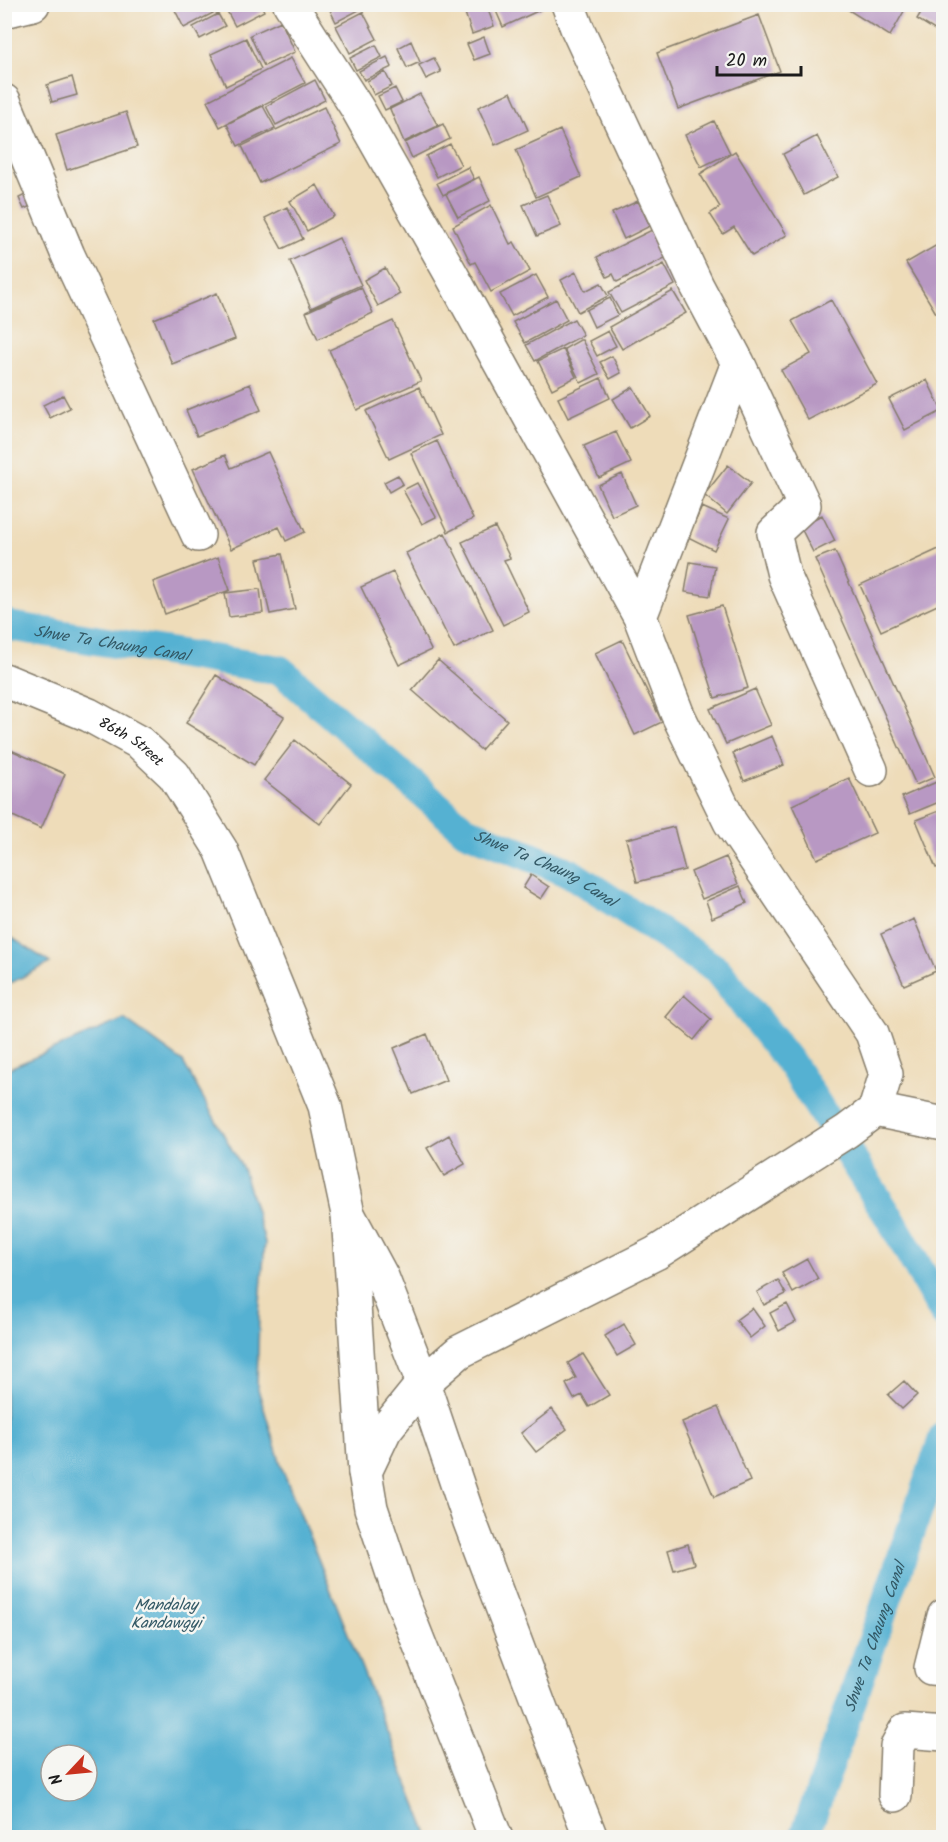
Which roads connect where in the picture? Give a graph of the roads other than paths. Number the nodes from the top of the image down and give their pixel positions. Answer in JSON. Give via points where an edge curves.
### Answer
{"nodes":[{"id":1,"x":33,"y":4,"type":"edge"},
{"id":2,"x":290,"y":4,"type":"edge"},
{"id":3,"x":568,"y":4,"type":"edge"},
{"id":4,"x":4,"y":11,"type":"edge"},
{"id":5,"x":4,"y":101,"type":"edge"},
{"id":6,"x":738,"y":363,"type":"junction"},
{"id":7,"x":198,"y":536,"type":"dead end"},
{"id":8,"x":640,"y":617,"type":"junction"},
{"id":9,"x":4,"y":680,"type":"edge"},
{"id":10,"x":871,"y":770,"type":"dead end"},
{"id":11,"x":875,"y":1110,"type":"junction"},
{"id":12,"x":944,"y":1124,"type":"edge"},
{"id":13,"x":348,"y":1214,"type":"junction"},
{"id":14,"x":423,"y":1383,"type":"junction"},
{"id":15,"x":365,"y":1472,"type":"junction"},
{"id":16,"x":944,"y":1616,"type":"edge"},
{"id":17,"x":944,"y":1669,"type":"edge"},
{"id":18,"x":944,"y":1734,"type":"edge"},
{"id":19,"x":895,"y":1795,"type":"dead end"},
{"id":20,"x":496,"y":1838,"type":"edge"},
{"id":21,"x":591,"y":1838,"type":"edge"}],
"edges":[{"from":1,"to":4,"type":"street"},
{"from":2,"to":8,"type":"street","via":[[357,108]]},
{"from":3,"to":6,"type":"street","via":[[697,286]]},
{"from":5,"to":7,"type":"street","via":[[68,255]]},
{"from":6,"to":8,"type":"street"},
{"from":6,"to":10,"type":"street","via":[[804,505],[774,533],[784,575]]},
{"from":8,"to":11,"type":"street","via":[[677,713],[730,822],[872,1033],[886,1074]]},
{"from":9,"to":13,"type":"street","name":"86th Street","via":[[89,714],[140,742],[174,775],[221,850],[325,1106]]},
{"from":11,"to":12,"type":"street"},
{"from":11,"to":14,"type":"street","via":[[656,1253],[459,1352]]},
{"from":13,"to":14,"type":"street","via":[[382,1277]]},
{"from":13,"to":15,"type":"street"},
{"from":14,"to":15,"type":"street","via":[[385,1430]]},
{"from":14,"to":21,"type":"street","via":[[474,1533]]},
{"from":15,"to":20,"type":"street","via":[[370,1508],[400,1595]]},
{"from":16,"to":17,"type":"street","via":[[931,1668]]},
{"from":18,"to":19,"type":"street","via":[[905,1731],[897,1746]]}]}
